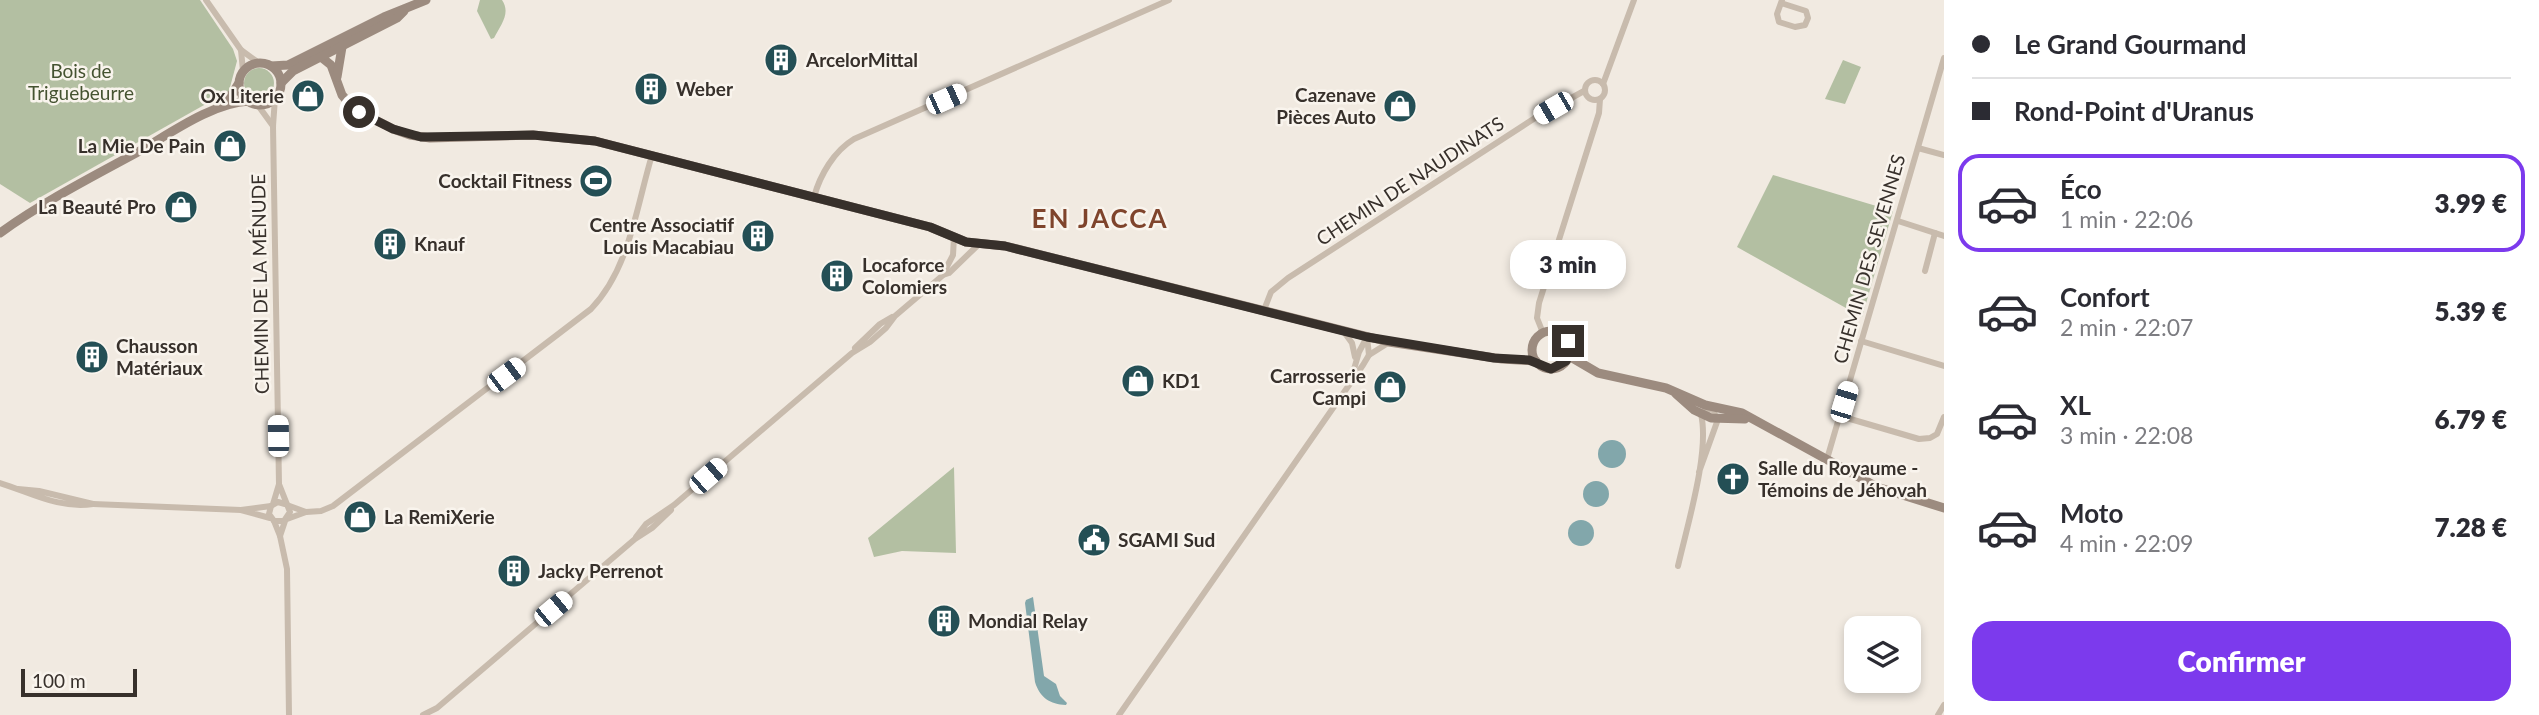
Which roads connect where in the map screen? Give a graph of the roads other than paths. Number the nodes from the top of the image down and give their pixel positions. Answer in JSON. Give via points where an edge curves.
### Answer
{"nodes":[{"id":1,"x":206,"y":0,"type":"edge"},
{"id":2,"x":426,"y":0,"type":"edge"},
{"id":3,"x":1169,"y":0,"type":"edge"},
{"id":4,"x":1634,"y":0,"type":"edge"},
{"id":5,"x":1781,"y":2,"type":"edge"},
{"id":6,"x":405,"y":10,"type":"junction"},
{"id":7,"x":342,"y":47,"type":"junction"},
{"id":8,"x":241,"y":50,"type":"junction"},
{"id":9,"x":321,"y":57,"type":"junction"},
{"id":10,"x":1944,"y":58,"type":"edge"},
{"id":11,"x":259,"y":63,"type":"junction"},
{"id":12,"x":271,"y":66,"type":"junction"},
{"id":13,"x":243,"y":71,"type":"junction"},
{"id":14,"x":336,"y":78,"type":"junction"},
{"id":15,"x":239,"y":83,"type":"junction"},
{"id":16,"x":281,"y":83,"type":"junction"},
{"id":17,"x":1603,"y":84,"type":"junction"},
{"id":18,"x":1584,"y":91,"type":"junction"},
{"id":19,"x":275,"y":98,"type":"junction"},
{"id":20,"x":1600,"y":99,"type":"junction"},
{"id":21,"x":253,"y":103,"type":"junction"},
{"id":22,"x":214,"y":109,"type":"junction"},
{"id":23,"x":273,"y":126,"type":"junction"},
{"id":24,"x":1918,"y":148,"type":"junction"},
{"id":25,"x":652,"y":155,"type":"junction"},
{"id":26,"x":1944,"y":155,"type":"edge"},
{"id":27,"x":814,"y":197,"type":"junction"},
{"id":28,"x":1898,"y":221,"type":"junction"},
{"id":29,"x":0,"y":233,"type":"edge"},
{"id":30,"x":1935,"y":233,"type":"junction"},
{"id":31,"x":1944,"y":236,"type":"edge"},
{"id":32,"x":954,"y":237,"type":"junction"},
{"id":33,"x":978,"y":245,"type":"junction"},
{"id":34,"x":1925,"y":271,"type":"dead end"},
{"id":35,"x":942,"y":276,"type":"junction"},
{"id":36,"x":1264,"y":310,"type":"junction"},
{"id":37,"x":1343,"y":331,"type":"junction"},
{"id":38,"x":1543,"y":333,"type":"junction"},
{"id":39,"x":1367,"y":337,"type":"junction"},
{"id":40,"x":1861,"y":341,"type":"junction"},
{"id":41,"x":1389,"y":342,"type":"junction"},
{"id":42,"x":1533,"y":346,"type":"junction"},
{"id":43,"x":1369,"y":355,"type":"junction"},
{"id":44,"x":1569,"y":356,"type":"junction"},
{"id":45,"x":1513,"y":359,"type":"junction"},
{"id":46,"x":1356,"y":360,"type":"junction"},
{"id":47,"x":1536,"y":361,"type":"junction"},
{"id":48,"x":1944,"y":366,"type":"edge"},
{"id":49,"x":1350,"y":380,"type":"junction"},
{"id":50,"x":1670,"y":389,"type":"junction"},
{"id":51,"x":1713,"y":408,"type":"junction"},
{"id":52,"x":1701,"y":414,"type":"junction"},
{"id":53,"x":1840,"y":416,"type":"junction"},
{"id":54,"x":1944,"y":417,"type":"edge"},
{"id":55,"x":1717,"y":418,"type":"junction"},
{"id":56,"x":1760,"y":423,"type":"junction"},
{"id":57,"x":1827,"y":459,"type":"junction"},
{"id":58,"x":1699,"y":472,"type":"junction"},
{"id":59,"x":0,"y":483,"type":"edge"},
{"id":60,"x":279,"y":484,"type":"junction"},
{"id":61,"x":286,"y":504,"type":"junction"},
{"id":62,"x":272,"y":505,"type":"junction"},
{"id":63,"x":1944,"y":508,"type":"edge"},
{"id":64,"x":241,"y":510,"type":"junction"},
{"id":65,"x":306,"y":512,"type":"junction"},
{"id":66,"x":273,"y":520,"type":"junction"},
{"id":67,"x":286,"y":520,"type":"junction"},
{"id":68,"x":280,"y":536,"type":"junction"},
{"id":69,"x":1678,"y":566,"type":"dead end"},
{"id":70,"x":1944,"y":705,"type":"edge"},
{"id":71,"x":438,"y":708,"type":"junction"},
{"id":72,"x":289,"y":715,"type":"edge"},
{"id":73,"x":423,"y":715,"type":"edge"},
{"id":74,"x":433,"y":715,"type":"edge"},
{"id":75,"x":1119,"y":715,"type":"edge"},
{"id":76,"x":1938,"y":715,"type":"edge"}],
"edges":[{"from":1,"to":8,"type":"street"},
{"from":2,"to":6,"type":"street"},
{"from":3,"to":27,"type":"street","via":[[850,142],[826,168]]},
{"from":4,"to":17,"type":"street"},
{"from":5,"to":5,"type":"street","via":[[1777,15],[1781,23],[1805,25],[1806,11]]},
{"from":6,"to":7,"type":"street"},
{"from":6,"to":12,"type":"street","via":[[288,65]]},
{"from":7,"to":9,"type":"street"},
{"from":7,"to":14,"type":"street"},
{"from":8,"to":11,"type":"street"},
{"from":8,"to":13,"type":"street"},
{"from":9,"to":14,"type":"street"},
{"from":9,"to":16,"type":"street"},
{"from":10,"to":24,"type":"street","name":"CHEMIN DES SEVENNES"},
{"from":11,"to":12,"type":"street"},
{"from":11,"to":13,"type":"street"},
{"from":12,"to":16,"type":"street"},
{"from":13,"to":15,"type":"street"},
{"from":14,"to":25,"type":"street","via":[[354,109],[410,135],[561,137]]},
{"from":15,"to":21,"type":"street","via":[[242,95]]},
{"from":15,"to":22,"type":"street"},
{"from":16,"to":19,"type":"street"},
{"from":17,"to":18,"type":"street","via":[[1589,81]]},
{"from":17,"to":20,"type":"street"},
{"from":18,"to":20,"type":"street","via":[[1590,99]]},
{"from":18,"to":36,"type":"street","name":"CHEMIN DE NAUDINATS","via":[[1288,278],[1271,292]]},
{"from":19,"to":21,"type":"street"},
{"from":19,"to":23,"type":"street","name":"CHEMIN DE LA MÉNUDE"},
{"from":20,"to":38,"type":"street","via":[[1539,303],[1536,318]]},
{"from":21,"to":22,"type":"street","via":[[235,102]]},
{"from":21,"to":23,"type":"street"},
{"from":22,"to":29,"type":"street"},
{"from":23,"to":60,"type":"street","name":"CHEMIN DE LA MÉNUDE"},
{"from":24,"to":26,"type":"street","name":"CHEMIN DES SEVENNES"},
{"from":24,"to":28,"type":"street","name":"CHEMIN DES SEVENNES"},
{"from":25,"to":27,"type":"street"},
{"from":25,"to":65,"type":"street","via":[[623,259],[609,288],[591,309],[333,506]]},
{"from":27,"to":32,"type":"street"},
{"from":28,"to":30,"type":"street"},
{"from":28,"to":40,"type":"street","name":"CHEMIN DES SEVENNES"},
{"from":30,"to":31,"type":"street"},
{"from":30,"to":34,"type":"street"},
{"from":32,"to":33,"type":"street"},
{"from":32,"to":35,"type":"street","via":[[953,256]]},
{"from":33,"to":35,"type":"street"},
{"from":33,"to":36,"type":"street","via":[[1005,246]]},
{"from":35,"to":71,"type":"street","via":[[870,342],[646,524]]},
{"from":36,"to":37,"type":"street"},
{"from":37,"to":39,"type":"street"},
{"from":37,"to":46,"type":"street"},
{"from":38,"to":42,"type":"street"},
{"from":38,"to":44,"type":"street","via":[[1552,331],[1565,337]]},
{"from":39,"to":41,"type":"street"},
{"from":39,"to":43,"type":"street"},
{"from":39,"to":46,"type":"street"},
{"from":40,"to":48,"type":"street"},
{"from":40,"to":53,"type":"street","name":"CHEMIN DES SEVENNES"},
{"from":41,"to":43,"type":"street"},
{"from":41,"to":45,"type":"street"},
{"from":42,"to":45,"type":"street"},
{"from":42,"to":47,"type":"street"},
{"from":43,"to":49,"type":"street"},
{"from":44,"to":47,"type":"street","via":[[1551,369]]},
{"from":44,"to":50,"type":"street","via":[[1598,373]]},
{"from":45,"to":47,"type":"street"},
{"from":46,"to":49,"type":"street"},
{"from":49,"to":75,"type":"street"},
{"from":50,"to":51,"type":"street"},
{"from":50,"to":52,"type":"street"},
{"from":51,"to":52,"type":"street"},
{"from":51,"to":55,"type":"street"},
{"from":51,"to":56,"type":"street","via":[[1736,411]]},
{"from":52,"to":55,"type":"street"},
{"from":52,"to":58,"type":"street"},
{"from":53,"to":54,"type":"street","via":[[1923,440],[1937,434]]},
{"from":53,"to":57,"type":"street","name":"CHEMIN DES SEVENNES"},
{"from":55,"to":56,"type":"street"},
{"from":55,"to":58,"type":"street"},
{"from":56,"to":57,"type":"street"},
{"from":57,"to":63,"type":"street","via":[[1877,487]]},
{"from":58,"to":69,"type":"street"},
{"from":59,"to":64,"type":"street","via":[[61,504]]},
{"from":60,"to":61,"type":"street","name":"CHEMIN DE LA MÉNUDE"},
{"from":60,"to":62,"type":"street","name":"CHEMIN DE LA MÉNUDE"},
{"from":61,"to":62,"type":"street"},
{"from":61,"to":65,"type":"street"},
{"from":61,"to":67,"type":"street","via":[[290,512]]},
{"from":62,"to":64,"type":"street"},
{"from":62,"to":66,"type":"street","via":[[269,514]]},
{"from":64,"to":66,"type":"street"},
{"from":65,"to":67,"type":"street"},
{"from":66,"to":67,"type":"street"},
{"from":66,"to":68,"type":"street"},
{"from":67,"to":68,"type":"street"},
{"from":68,"to":72,"type":"street","via":[[286,569]]},
{"from":70,"to":76,"type":"street"},
{"from":71,"to":73,"type":"street"},
{"from":71,"to":74,"type":"street"}]}
